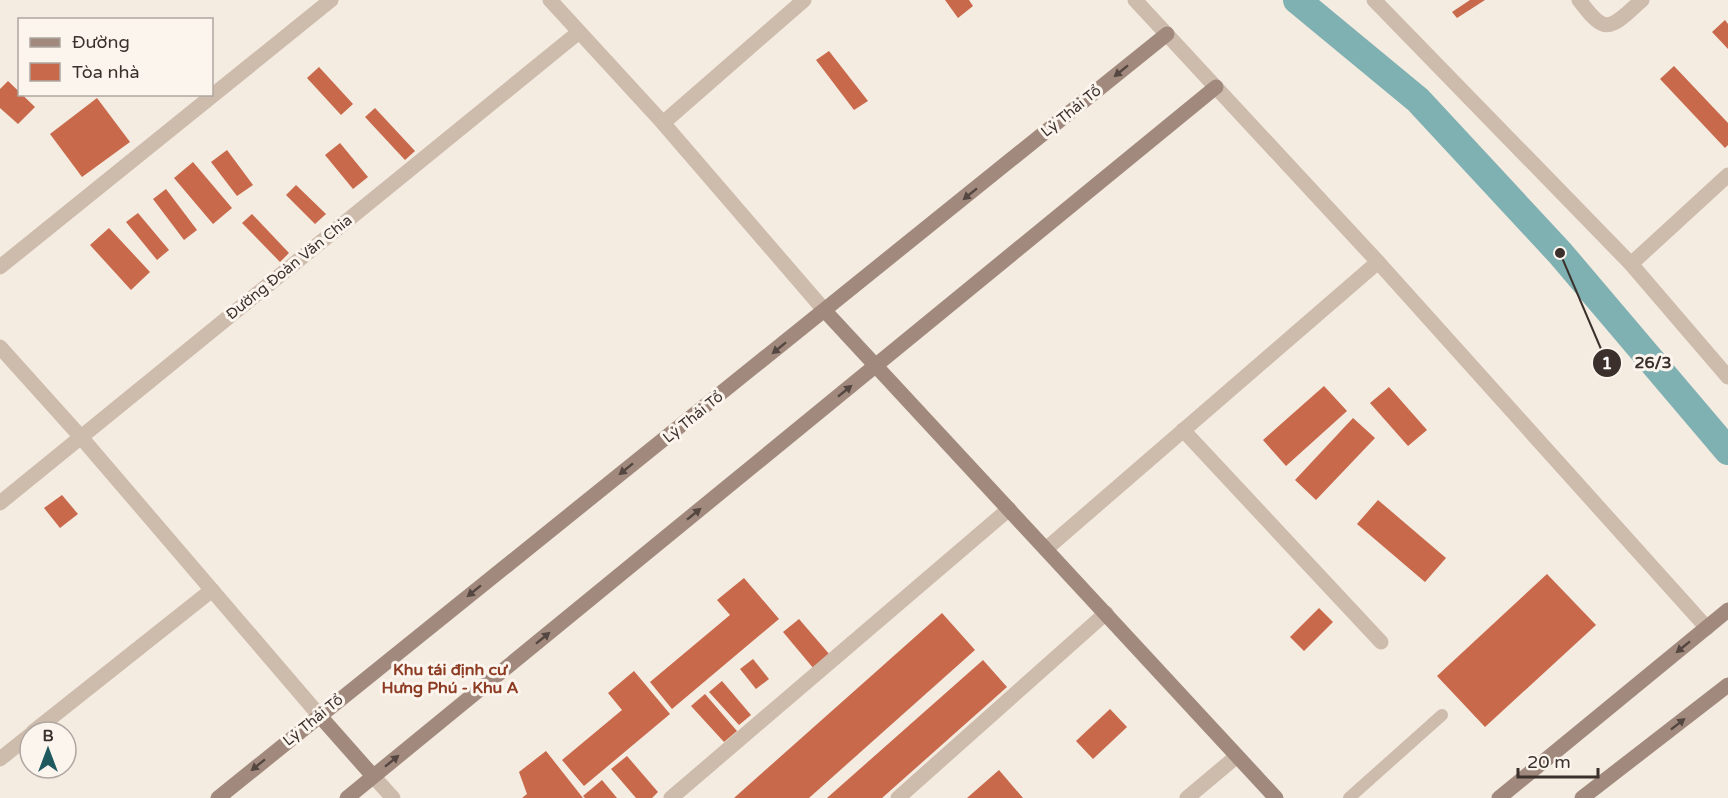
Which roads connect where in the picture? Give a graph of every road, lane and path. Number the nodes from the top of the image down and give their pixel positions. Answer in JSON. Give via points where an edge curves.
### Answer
{"nodes":[{"id":1,"x":332,"y":0,"type":"edge"},
{"id":2,"x":550,"y":0,"type":"edge"},
{"id":3,"x":804,"y":0,"type":"edge"},
{"id":4,"x":1135,"y":0,"type":"edge"},
{"id":5,"x":1374,"y":0,"type":"edge"},
{"id":6,"x":1579,"y":0,"type":"edge"},
{"id":7,"x":1642,"y":0,"type":"edge"},
{"id":8,"x":579,"y":32,"type":"junction"},
{"id":9,"x":1167,"y":34,"type":"junction"},
{"id":10,"x":1216,"y":87,"type":"junction"},
{"id":11,"x":213,"y":96,"type":"edge"},
{"id":12,"x":213,"y":96,"type":"edge"},
{"id":13,"x":663,"y":123,"type":"junction"},
{"id":14,"x":1728,"y":175,"type":"edge"},
{"id":15,"x":1378,"y":262,"type":"junction"},
{"id":16,"x":1631,"y":264,"type":"junction"},
{"id":17,"x":0,"y":267,"type":"edge"},
{"id":18,"x":825,"y":311,"type":"junction"},
{"id":19,"x":0,"y":347,"type":"edge"},
{"id":20,"x":876,"y":365,"type":"junction"},
{"id":21,"x":1728,"y":377,"type":"edge"},
{"id":22,"x":1183,"y":430,"type":"junction"},
{"id":23,"x":80,"y":436,"type":"junction"},
{"id":24,"x":0,"y":503,"type":"edge"},
{"id":25,"x":1009,"y":509,"type":"junction"},
{"id":26,"x":1046,"y":549,"type":"junction"},
{"id":27,"x":212,"y":590,"type":"junction"},
{"id":28,"x":1728,"y":610,"type":"edge"},
{"id":29,"x":1106,"y":613,"type":"junction"},
{"id":30,"x":1707,"y":628,"type":"junction"},
{"id":31,"x":1381,"y":642,"type":"dead end"},
{"id":32,"x":1728,"y":685,"type":"edge"},
{"id":33,"x":319,"y":715,"type":"junction"},
{"id":34,"x":1442,"y":715,"type":"dead end"},
{"id":35,"x":48,"y":720,"type":"edge"},
{"id":36,"x":18,"y":744,"type":"edge"},
{"id":37,"x":1238,"y":756,"type":"junction"},
{"id":38,"x":0,"y":759,"type":"edge"},
{"id":39,"x":373,"y":776,"type":"junction"},
{"id":40,"x":218,"y":798,"type":"edge"},
{"id":41,"x":347,"y":798,"type":"edge"},
{"id":42,"x":393,"y":798,"type":"edge"},
{"id":43,"x":671,"y":798,"type":"edge"},
{"id":44,"x":898,"y":798,"type":"edge"},
{"id":45,"x":1187,"y":798,"type":"edge"},
{"id":46,"x":1276,"y":798,"type":"edge"},
{"id":47,"x":1349,"y":798,"type":"edge"},
{"id":48,"x":1499,"y":798,"type":"edge"},
{"id":49,"x":1582,"y":798,"type":"edge"}],
"edges":[{"from":1,"to":12,"type":"street"},
{"from":2,"to":8,"type":"street"},
{"from":3,"to":13,"type":"street"},
{"from":4,"to":9,"type":"street"},
{"from":5,"to":16,"type":"street"},
{"from":6,"to":7,"type":"street","via":[[1606,25]]},
{"from":8,"to":13,"type":"street"},
{"from":8,"to":23,"type":"street","name":"Đường Đoàn Văn Chia"},
{"from":9,"to":10,"type":"street"},
{"from":9,"to":18,"type":"street","name":"Lý Thái Tổ","one_way":true},
{"from":10,"to":15,"type":"street"},
{"from":10,"to":20,"type":"street"},
{"from":11,"to":17,"type":"street"},
{"from":13,"to":18,"type":"street"},
{"from":14,"to":16,"type":"street"},
{"from":15,"to":22,"type":"street"},
{"from":15,"to":30,"type":"street"},
{"from":16,"to":21,"type":"street"},
{"from":18,"to":20,"type":"street"},
{"from":18,"to":33,"type":"street","name":"Lý Thái Tổ","one_way":true},
{"from":19,"to":23,"type":"street"},
{"from":20,"to":25,"type":"street"},
{"from":39,"to":20,"type":"street","one_way":true},
{"from":22,"to":26,"type":"street"},
{"from":22,"to":31,"type":"street"},
{"from":23,"to":24,"type":"street","name":"Đường Đoàn Văn Chia"},
{"from":23,"to":27,"type":"street"},
{"from":25,"to":26,"type":"street"},
{"from":25,"to":43,"type":"street"},
{"from":26,"to":29,"type":"street"},
{"from":27,"to":33,"type":"street"},
{"from":27,"to":35,"type":"street"},
{"from":28,"to":30,"type":"street"},
{"from":29,"to":37,"type":"street"},
{"from":29,"to":44,"type":"street"},
{"from":30,"to":48,"type":"street","one_way":true},
{"from":49,"to":32,"type":"street","one_way":true},
{"from":33,"to":39,"type":"street"},
{"from":33,"to":40,"type":"street","name":"Lý Thái Tổ","one_way":true},
{"from":34,"to":47,"type":"lane"},
{"from":36,"to":38,"type":"street"},
{"from":37,"to":45,"type":"street"},
{"from":37,"to":46,"type":"street"},
{"from":39,"to":41,"type":"street"},
{"from":39,"to":42,"type":"street"}]}
